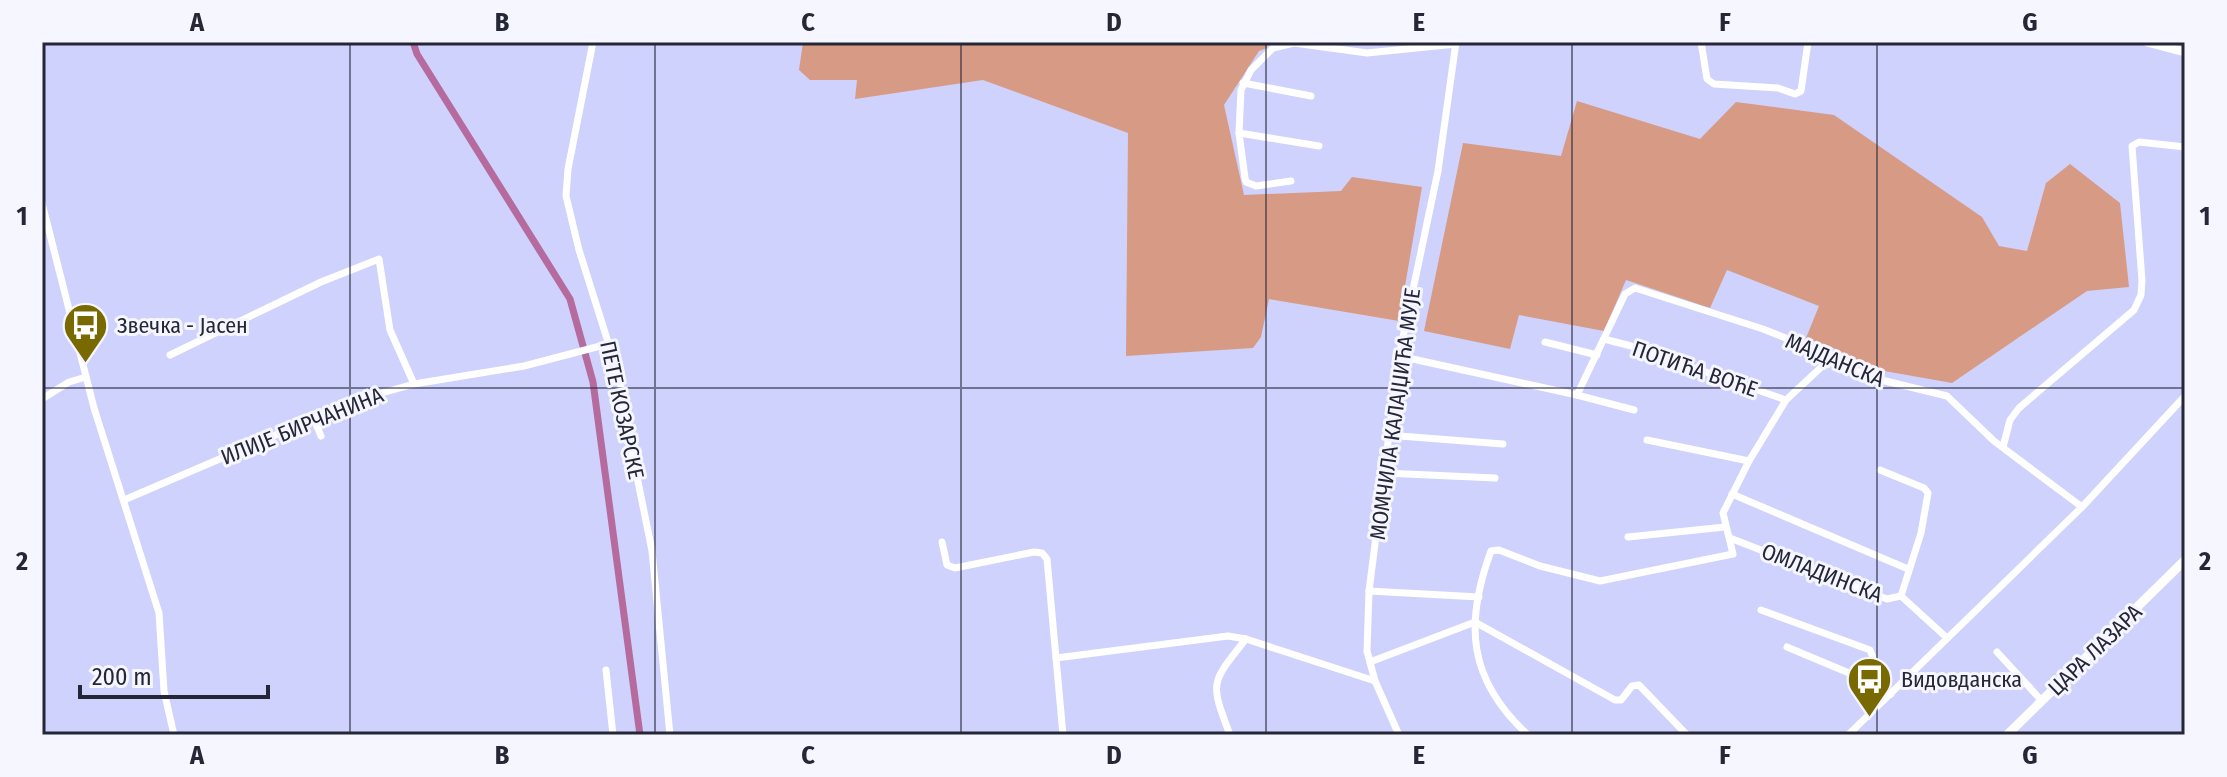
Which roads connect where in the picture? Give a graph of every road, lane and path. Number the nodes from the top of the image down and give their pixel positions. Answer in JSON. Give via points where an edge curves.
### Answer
{"nodes":[{"id":1,"x":593,"y":42,"type":"edge"},
{"id":2,"x":1701,"y":42,"type":"edge"},
{"id":3,"x":1806,"y":42,"type":"edge"},
{"id":4,"x":2147,"y":42,"type":"edge"},
{"id":5,"x":1456,"y":43,"type":"edge"},
{"id":6,"x":2185,"y":52,"type":"edge"},
{"id":7,"x":1243,"y":83,"type":"junction"},
{"id":8,"x":1311,"y":96,"type":"dead end"},
{"id":9,"x":1239,"y":133,"type":"junction"},
{"id":10,"x":1319,"y":146,"type":"dead end"},
{"id":11,"x":2185,"y":147,"type":"edge"},
{"id":12,"x":1291,"y":181,"type":"dead end"},
{"id":13,"x":42,"y":203,"type":"edge"},
{"id":14,"x":1604,"y":339,"type":"junction"},
{"id":15,"x":1545,"y":342,"type":"dead end"},
{"id":16,"x":608,"y":344,"type":"junction"},
{"id":17,"x":170,"y":355,"type":"dead end"},
{"id":18,"x":1597,"y":355,"type":"junction"},
{"id":19,"x":1399,"y":356,"type":"junction"},
{"id":20,"x":1830,"y":359,"type":"junction"},
{"id":21,"x":86,"y":377,"type":"junction"},
{"id":22,"x":414,"y":384,"type":"junction"},
{"id":23,"x":1577,"y":395,"type":"junction"},
{"id":24,"x":2185,"y":396,"type":"edge"},
{"id":25,"x":42,"y":399,"type":"edge"},
{"id":26,"x":1786,"y":400,"type":"junction"},
{"id":27,"x":1634,"y":410,"type":"dead end"},
{"id":28,"x":313,"y":417,"type":"junction"},
{"id":29,"x":1387,"y":435,"type":"junction"},
{"id":30,"x":321,"y":436,"type":"dead end"},
{"id":31,"x":1647,"y":440,"type":"dead end"},
{"id":32,"x":1503,"y":444,"type":"dead end"},
{"id":33,"x":2003,"y":447,"type":"junction"},
{"id":34,"x":1749,"y":461,"type":"junction"},
{"id":35,"x":1880,"y":470,"type":"dead end"},
{"id":36,"x":1384,"y":473,"type":"junction"},
{"id":37,"x":1495,"y":478,"type":"dead end"},
{"id":38,"x":1732,"y":494,"type":"junction"},
{"id":39,"x":124,"y":500,"type":"junction"},
{"id":40,"x":2082,"y":507,"type":"junction"},
{"id":41,"x":1725,"y":527,"type":"junction"},
{"id":42,"x":1628,"y":537,"type":"dead end"},
{"id":43,"x":1730,"y":538,"type":"junction"},
{"id":44,"x":942,"y":542,"type":"dead end"},
{"id":45,"x":2184,"y":564,"type":"edge"},
{"id":46,"x":1908,"y":569,"type":"junction"},
{"id":47,"x":1369,"y":591,"type":"junction"},
{"id":48,"x":1901,"y":596,"type":"junction"},
{"id":49,"x":1479,"y":597,"type":"junction"},
{"id":50,"x":1761,"y":610,"type":"dead end"},
{"id":51,"x":1475,"y":622,"type":"junction"},
{"id":52,"x":1947,"y":638,"type":"junction"},
{"id":53,"x":1246,"y":639,"type":"junction"},
{"id":54,"x":1787,"y":647,"type":"dead end"},
{"id":55,"x":1997,"y":652,"type":"dead end"},
{"id":56,"x":1056,"y":658,"type":"junction"},
{"id":57,"x":1370,"y":662,"type":"junction"},
{"id":58,"x":606,"y":670,"type":"dead end"},
{"id":59,"x":1375,"y":681,"type":"junction"},
{"id":60,"x":1868,"y":681,"type":"junction"},
{"id":61,"x":1891,"y":694,"type":"junction"},
{"id":62,"x":2042,"y":701,"type":"junction"},
{"id":63,"x":174,"y":735,"type":"edge"},
{"id":64,"x":613,"y":735,"type":"edge"},
{"id":65,"x":670,"y":735,"type":"edge"},
{"id":66,"x":1063,"y":735,"type":"edge"},
{"id":67,"x":1230,"y":735,"type":"edge"},
{"id":68,"x":1399,"y":735,"type":"edge"},
{"id":69,"x":1528,"y":735,"type":"edge"},
{"id":70,"x":1687,"y":735,"type":"edge"},
{"id":71,"x":1848,"y":735,"type":"edge"},
{"id":72,"x":2007,"y":735,"type":"edge"}],
"edges":[{"from":1,"to":16,"type":"street","name":"ПЕТЕ КОЗАРСКЕ","via":[[566,196]]},
{"from":2,"to":3,"type":"street","via":[[1710,82],[1798,93],[1804,82]]},
{"from":4,"to":6,"type":"main road"},
{"from":5,"to":7,"type":"street","via":[[1367,53],[1281,45],[1262,56]]},
{"from":5,"to":19,"type":"street","name":"МОМЧИЛА КАЛАЈЏИЋА МУЈЕ","via":[[1438,171]]},
{"from":7,"to":8,"type":"street"},
{"from":7,"to":9,"type":"street"},
{"from":9,"to":10,"type":"street"},
{"from":9,"to":12,"type":"street","via":[[1246,182],[1256,186]]},
{"from":11,"to":33,"type":"street","via":[[2139,142],[2132,146],[2139,301],[2019,408]]},
{"from":13,"to":21,"type":"street"},
{"from":14,"to":18,"type":"street","name":"МАЈДАНСКА"},
{"from":14,"to":20,"type":"street","name":"МАЈДАНСКА","via":[[1625,294],[1635,288],[1763,329]]},
{"from":14,"to":26,"type":"street","name":"ПОТИЋА ВОЋЕ"},
{"from":15,"to":18,"type":"street"},
{"from":16,"to":22,"type":"street","name":"ИЛИЈЕ БИРЧАНИНА","via":[[524,366]]},
{"from":16,"to":65,"type":"street","name":"ПЕТЕ КОЗАРСКЕ","via":[[620,380],[652,551]]},
{"from":17,"to":22,"type":"street","via":[[379,259],[390,330]]},
{"from":18,"to":23,"type":"street","name":"МАЈДАНСКА"},
{"from":19,"to":23,"type":"street"},
{"from":19,"to":29,"type":"street","name":"МОМЧИЛА КАЛАЈЏИЋА МУЈЕ"},
{"from":20,"to":26,"type":"street","name":"ПОТИЋА ВОЋЕ"},
{"from":20,"to":33,"type":"street","name":"МАЈДАНСКА","via":[[1869,377],[1947,396]]},
{"from":21,"to":25,"type":"street"},
{"from":21,"to":39,"type":"street"},
{"from":22,"to":28,"type":"street","name":"ИЛИЈЕ БИРЧАНИНА"},
{"from":23,"to":27,"type":"street"},
{"from":24,"to":40,"type":"street"},
{"from":26,"to":34,"type":"street","name":"ПОТИЋА ВОЋЕ"},
{"from":28,"to":30,"type":"street"},
{"from":28,"to":39,"type":"street","name":"ИЛИЈЕ БИРЧАНИНА"},
{"from":29,"to":32,"type":"street"},
{"from":29,"to":36,"type":"street","name":"МОМЧИЛА КАЛАЈЏИЋА МУЈЕ"},
{"from":31,"to":34,"type":"street"},
{"from":33,"to":40,"type":"street","name":"МАЈДАНСКА"},
{"from":34,"to":38,"type":"street","name":"ПОТИЋА ВОЋЕ"},
{"from":35,"to":46,"type":"street","via":[[1928,493]]},
{"from":36,"to":37,"type":"street"},
{"from":36,"to":47,"type":"street","name":"МОМЧИЛА КАЛАЈЏИЋА МУЈЕ"},
{"from":38,"to":41,"type":"street","via":[[1723,513]]},
{"from":38,"to":46,"type":"street"},
{"from":39,"to":63,"type":"street","via":[[159,613],[164,691]]},
{"from":40,"to":52,"type":"street"},
{"from":41,"to":42,"type":"street"},
{"from":41,"to":43,"type":"street"},
{"from":43,"to":48,"type":"street","name":"ОМЛАДИНСКА","via":[[1887,599]]},
{"from":43,"to":49,"type":"street","name":"ОМЛАДИНСКА","via":[[1731,556],[1603,581],[1493,550]]},
{"from":44,"to":56,"type":"street","via":[[947,565],[955,568],[1034,552],[1045,556]]},
{"from":45,"to":62,"type":"main road","name":"ЦАРА ЛАЗАРА"},
{"from":46,"to":48,"type":"street"},
{"from":47,"to":49,"type":"street"},
{"from":47,"to":57,"type":"street","name":"МОМЧИЛА КАЛАЈЏИЋА МУЈЕ","via":[[1365,636]]},
{"from":48,"to":52,"type":"street","name":"ОМЛАДИНСКА"},
{"from":49,"to":51,"type":"street","name":"ОМЛАДИНСКА"},
{"from":50,"to":60,"type":"street","via":[[1870,650],[1874,660]]},
{"from":51,"to":57,"type":"street"},
{"from":51,"to":69,"type":"street","name":"ОМЛАДИНСКА","via":[[1482,671],[1504,711]]},
{"from":51,"to":70,"type":"street","via":[[1615,700],[1639,685]]},
{"from":52,"to":61,"type":"street"},
{"from":53,"to":56,"type":"street","via":[[1228,636]]},
{"from":53,"to":59,"type":"street"},
{"from":53,"to":67,"type":"street","via":[[1221,672],[1215,690]]},
{"from":54,"to":60,"type":"street"},
{"from":55,"to":62,"type":"street"},
{"from":56,"to":66,"type":"street"},
{"from":57,"to":59,"type":"street","name":"МОМЧИЛА КАЛАЈЏИЋА МУЈЕ"},
{"from":58,"to":64,"type":"street"},
{"from":59,"to":68,"type":"street","name":"МОМЧИЛА КАЛАЈЏИЋА МУЈЕ"},
{"from":60,"to":61,"type":"street"},
{"from":61,"to":71,"type":"street"},
{"from":62,"to":72,"type":"main road","name":"ЦАРА ЛАЗАРА"}]}
